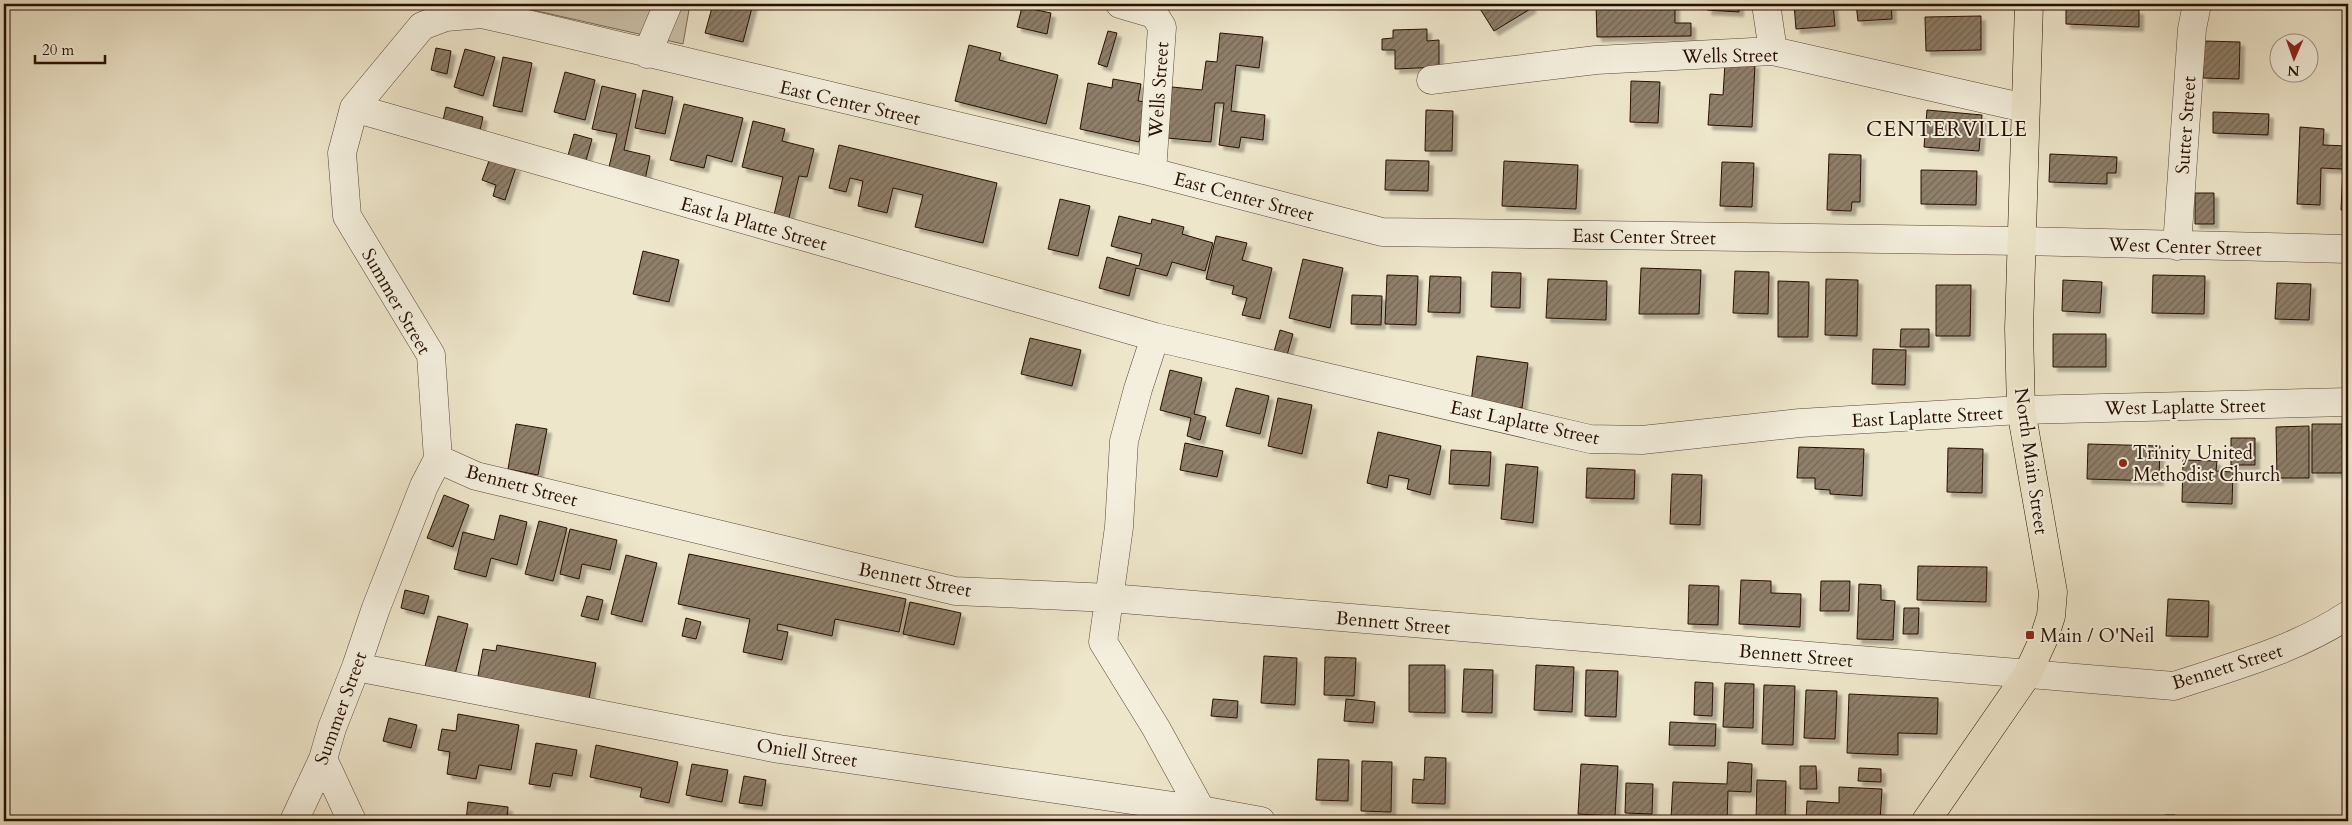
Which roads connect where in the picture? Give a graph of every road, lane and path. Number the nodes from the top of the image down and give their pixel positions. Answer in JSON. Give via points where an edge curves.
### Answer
{"nodes":[{"id":1,"x":668,"y":4,"type":"edge"},
{"id":2,"x":1120,"y":4,"type":"edge"},
{"id":3,"x":1766,"y":4,"type":"edge"},
{"id":4,"x":2029,"y":4,"type":"edge"},
{"id":5,"x":2197,"y":4,"type":"edge"},
{"id":6,"x":482,"y":14,"type":"joint"},
{"id":7,"x":1773,"y":51,"type":"junction"},
{"id":8,"x":647,"y":54,"type":"junction"},
{"id":9,"x":1431,"y":80,"type":"dead end"},
{"id":10,"x":354,"y":108,"type":"junction"},
{"id":11,"x":2025,"y":108,"type":"junction"},
{"id":12,"x":1152,"y":172,"type":"junction"},
{"id":13,"x":2022,"y":240,"type":"junction"},
{"id":14,"x":2177,"y":246,"type":"junction"},
{"id":15,"x":2348,"y":249,"type":"edge"},
{"id":16,"x":1155,"y":337,"type":"junction"},
{"id":17,"x":2348,"y":402,"type":"edge"},
{"id":18,"x":2021,"y":410,"type":"junction"},
{"id":19,"x":438,"y":459,"type":"junction"},
{"id":20,"x":1110,"y":598,"type":"junction"},
{"id":21,"x":2348,"y":615,"type":"edge"},
{"id":22,"x":356,"y":667,"type":"junction"},
{"id":23,"x":2027,"y":675,"type":"junction"},
{"id":24,"x":323,"y":759,"type":"junction"},
{"id":25,"x":1200,"y":810,"type":"junction"},
{"id":26,"x":294,"y":821,"type":"edge"},
{"id":27,"x":352,"y":821,"type":"edge"},
{"id":28,"x":1261,"y":821,"type":"edge"},
{"id":29,"x":1926,"y":821,"type":"edge"}],
"edges":[{"from":1,"to":8,"type":"street"},
{"from":2,"to":12,"type":"street","name":"Wells Street","via":[[1154,14],[1162,28]]},
{"from":3,"to":7,"type":"street"},
{"from":4,"to":11,"type":"main road","name":"North Main Street"},
{"from":5,"to":14,"type":"street","name":"Sutter Street","via":[[2192,28]]},
{"from":6,"to":8,"type":"street","name":"East Center Street"},
{"from":6,"to":10,"type":"street","name":"Summer Street","via":[[446,17],[422,26]]},
{"from":7,"to":9,"type":"street","name":"Wells Street","via":[[1596,60]]},
{"from":7,"to":11,"type":"street","name":"Wells Street"},
{"from":8,"to":12,"type":"street","name":"East Center Street"},
{"from":10,"to":16,"type":"street","name":"East la Platte Street"},
{"from":10,"to":19,"type":"street","name":"Summer Street","via":[[342,153],[348,216],[431,356]]},
{"from":11,"to":13,"type":"main road","name":"North Main Street"},
{"from":12,"to":13,"type":"street","name":"East Center Street","via":[[1382,232]]},
{"from":13,"to":14,"type":"street","name":"West Center Street"},
{"from":13,"to":18,"type":"main road","name":"North Main Street"},
{"from":14,"to":15,"type":"street","name":"West Center Street"},
{"from":16,"to":18,"type":"street","name":"East Laplatte Street","via":[[1590,440],[1642,440],[1800,424]]},
{"from":16,"to":20,"type":"street","via":[[1124,441],[1119,527]]},
{"from":17,"to":18,"type":"street","name":"West Laplatte Street"},
{"from":18,"to":23,"type":"main road","name":"North Main Street","via":[[2053,592],[2044,638]]},
{"from":19,"to":20,"type":"street","name":"Bennett Street","via":[[476,476],[955,591]]},
{"from":19,"to":22,"type":"street","name":"Summer Street","via":[[409,523]]},
{"from":20,"to":23,"type":"street","name":"Bennett Street"},
{"from":20,"to":25,"type":"street","via":[[1103,642],[1156,728]]},
{"from":21,"to":23,"type":"street","name":"Bennett Street","via":[[2286,649],[2174,686]]},
{"from":22,"to":24,"type":"street","name":"Summer Street"},
{"from":22,"to":25,"type":"street","name":"Oniell Street","via":[[779,749]]},
{"from":23,"to":29,"type":"main road","name":"North Main Street"},
{"from":24,"to":26,"type":"street","name":"Summer Street"},
{"from":24,"to":27,"type":"street"},
{"from":25,"to":28,"type":"street","name":"Oniell Street"}]}
